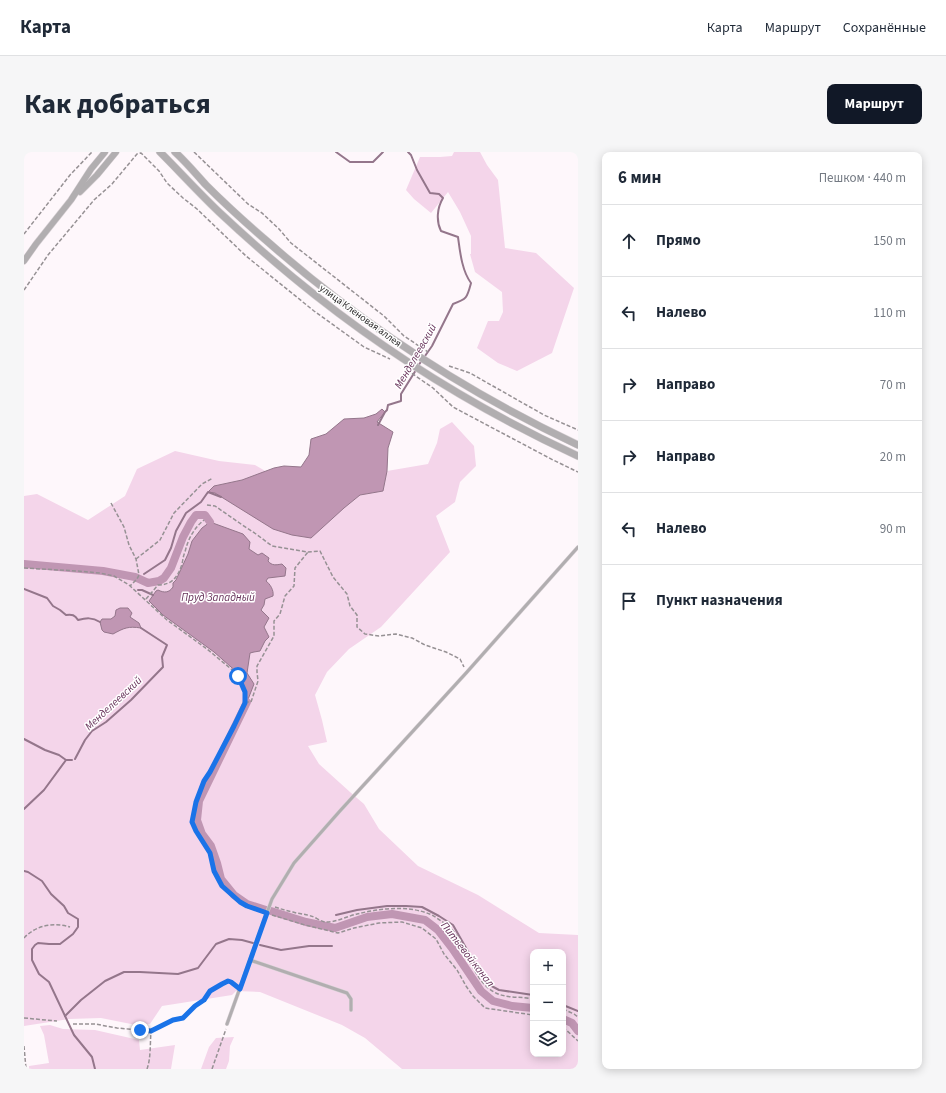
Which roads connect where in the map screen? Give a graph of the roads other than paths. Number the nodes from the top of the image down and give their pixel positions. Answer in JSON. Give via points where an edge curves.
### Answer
{"nodes":[{"id":1,"x":106,"y":152,"type":"edge"},
{"id":2,"x":116,"y":152,"type":"edge"},
{"id":3,"x":160,"y":152,"type":"edge"},
{"id":4,"x":175,"y":152,"type":"edge"},
{"id":5,"x":71,"y":200,"type":"junction"},
{"id":6,"x":24,"y":261,"type":"edge"},
{"id":7,"x":578,"y":445,"type":"edge"},
{"id":8,"x":578,"y":456,"type":"edge"},
{"id":9,"x":578,"y":548,"type":"edge"},
{"id":10,"x":250,"y":960,"type":"junction"},
{"id":11,"x":351,"y":1010,"type":"dead end"},
{"id":12,"x":227,"y":1024,"type":"road end"}],
"edges":[{"from":1,"to":5,"type":"street","via":[[91,169]]},
{"from":2,"to":5,"type":"street"},
{"from":3,"to":8,"type":"street","name":"улица Кленовая аллея","via":[[219,212],[315,296],[402,358],[497,415]]},
{"from":4,"to":7,"type":"street","name":"улица Кленовая аллея","via":[[226,204],[285,257],[352,310],[434,366],[502,406]]},
{"from":5,"to":6,"type":"street"},
{"from":9,"to":10,"type":"lane","via":[[294,863],[272,899]]},
{"from":10,"to":11,"type":"lane","via":[[347,993],[351,999]]},
{"from":10,"to":12,"type":"lane"}]}
